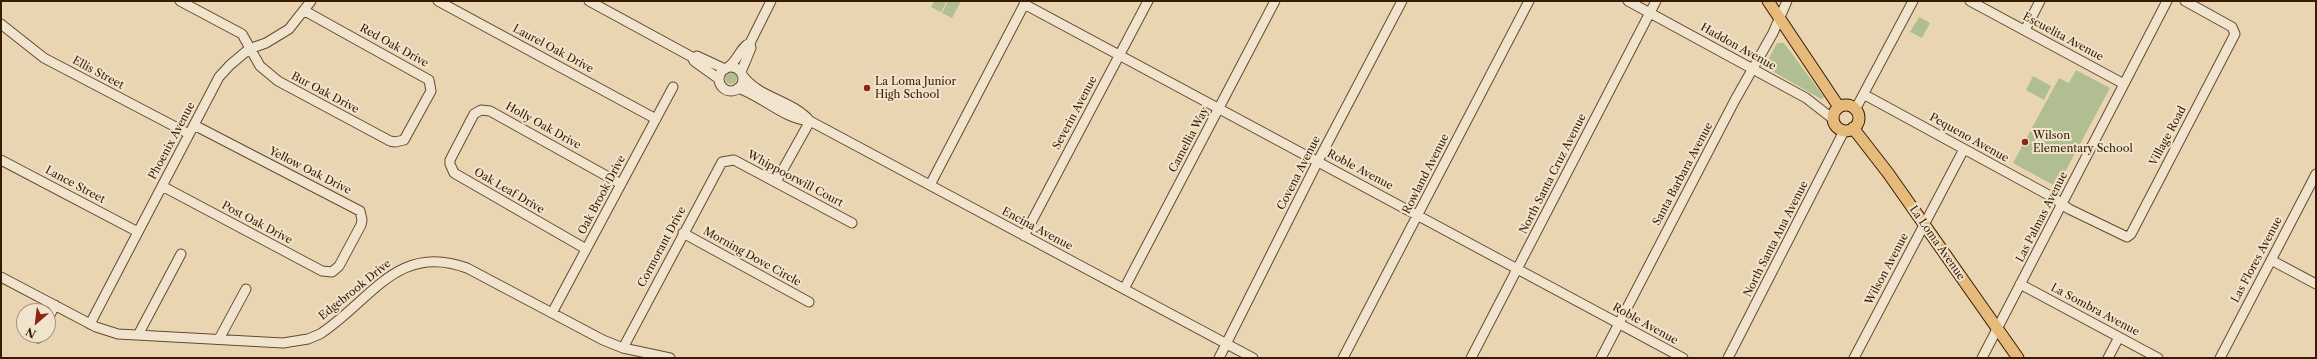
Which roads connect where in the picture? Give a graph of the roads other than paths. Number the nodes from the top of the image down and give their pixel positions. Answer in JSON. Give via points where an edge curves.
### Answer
{"nodes":[{"id":1,"x":180,"y":1,"type":"edge"},
{"id":2,"x":311,"y":1,"type":"edge"},
{"id":3,"x":438,"y":1,"type":"edge"},
{"id":4,"x":589,"y":1,"type":"edge"},
{"id":5,"x":772,"y":1,"type":"edge"},
{"id":6,"x":1148,"y":1,"type":"edge"},
{"id":7,"x":1275,"y":1,"type":"edge"},
{"id":8,"x":1402,"y":1,"type":"edge"},
{"id":9,"x":1529,"y":1,"type":"edge"},
{"id":10,"x":1628,"y":1,"type":"edge"},
{"id":11,"x":1656,"y":1,"type":"edge"},
{"id":12,"x":1768,"y":1,"type":"edge"},
{"id":13,"x":1787,"y":1,"type":"edge"},
{"id":14,"x":1913,"y":1,"type":"edge"},
{"id":15,"x":1970,"y":1,"type":"edge"},
{"id":16,"x":2040,"y":1,"type":"edge"},
{"id":17,"x":2167,"y":1,"type":"edge"},
{"id":18,"x":2185,"y":1,"type":"edge"},
{"id":19,"x":1025,"y":2,"type":"edge"},
{"id":20,"x":305,"y":11,"type":"junction"},
{"id":21,"x":1650,"y":13,"type":"junction"},
{"id":22,"x":1779,"y":19,"type":"junction"},
{"id":23,"x":1,"y":24,"type":"edge"},
{"id":24,"x":2025,"y":30,"type":"junction"},
{"id":25,"x":750,"y":43,"type":"junction"},
{"id":26,"x":250,"y":49,"type":"junction"},
{"id":27,"x":1120,"y":55,"type":"junction"},
{"id":28,"x":692,"y":57,"type":"junction"},
{"id":29,"x":726,"y":68,"type":"junction"},
{"id":30,"x":1754,"y":70,"type":"junction"},
{"id":31,"x":742,"y":74,"type":"junction"},
{"id":32,"x":719,"y":79,"type":"junction"},
{"id":33,"x":2124,"y":84,"type":"junction"},
{"id":34,"x":673,"y":87,"type":"dead end"},
{"id":35,"x":738,"y":88,"type":"junction"},
{"id":36,"x":1865,"y":95,"type":"junction"},
{"id":37,"x":1840,"y":107,"type":"junction"},
{"id":38,"x":1219,"y":108,"type":"junction"},
{"id":39,"x":1855,"y":110,"type":"junction"},
{"id":40,"x":656,"y":119,"type":"junction"},
{"id":41,"x":1833,"y":119,"type":"junction"},
{"id":42,"x":810,"y":121,"type":"junction"},
{"id":43,"x":194,"y":124,"type":"junction"},
{"id":44,"x":1849,"y":129,"type":"junction"},
{"id":45,"x":189,"y":134,"type":"junction"},
{"id":46,"x":462,"y":137,"type":"joint"},
{"id":47,"x":400,"y":142,"type":"joint"},
{"id":48,"x":1964,"y":149,"type":"junction"},
{"id":49,"x":1,"y":160,"type":"edge"},
{"id":50,"x":726,"y":160,"type":"joint"},
{"id":51,"x":1318,"y":161,"type":"junction"},
{"id":52,"x":2316,"y":174,"type":"edge"},
{"id":53,"x":776,"y":182,"type":"junction"},
{"id":54,"x":621,"y":184,"type":"junction"},
{"id":55,"x":930,"y":185,"type":"junction"},
{"id":56,"x":162,"y":186,"type":"junction"},
{"id":57,"x":2062,"y":203,"type":"junction"},
{"id":58,"x":1418,"y":215,"type":"junction"},
{"id":59,"x":852,"y":223,"type":"dead end"},
{"id":60,"x":1924,"y":225,"type":"junction"},
{"id":61,"x":138,"y":232,"type":"junction"},
{"id":62,"x":683,"y":234,"type":"junction"},
{"id":63,"x":1024,"y":236,"type":"junction"},
{"id":64,"x":586,"y":249,"type":"junction"},
{"id":65,"x":181,"y":254,"type":"dead end"},
{"id":66,"x":2271,"y":260,"type":"junction"},
{"id":67,"x":340,"y":266,"type":"joint"},
{"id":68,"x":1517,"y":268,"type":"junction"},
{"id":69,"x":1,"y":277,"type":"edge"},
{"id":70,"x":2020,"y":284,"type":"junction"},
{"id":71,"x":2316,"y":284,"type":"edge"},
{"id":72,"x":246,"y":289,"type":"dead end"},
{"id":73,"x":1124,"y":289,"type":"junction"},
{"id":74,"x":809,"y":302,"type":"dead end"},
{"id":75,"x":51,"y":303,"type":"edge"},
{"id":76,"x":56,"y":306,"type":"edge"},
{"id":77,"x":552,"y":313,"type":"junction"},
{"id":78,"x":1619,"y":323,"type":"junction"},
{"id":79,"x":90,"y":324,"type":"junction"},
{"id":80,"x":1997,"y":328,"type":"junction"},
{"id":81,"x":138,"y":335,"type":"junction"},
{"id":82,"x":2119,"y":337,"type":"junction"},
{"id":83,"x":219,"y":339,"type":"junction"},
{"id":84,"x":1226,"y":344,"type":"junction"},
{"id":85,"x":623,"y":348,"type":"junction"},
{"id":86,"x":670,"y":358,"type":"edge"},
{"id":87,"x":1219,"y":358,"type":"edge"},
{"id":88,"x":1253,"y":358,"type":"edge"},
{"id":89,"x":1343,"y":358,"type":"edge"},
{"id":90,"x":1471,"y":358,"type":"edge"},
{"id":91,"x":1601,"y":358,"type":"edge"},
{"id":92,"x":1683,"y":358,"type":"edge"},
{"id":93,"x":1728,"y":358,"type":"edge"},
{"id":94,"x":1854,"y":358,"type":"edge"},
{"id":95,"x":1982,"y":358,"type":"edge"},
{"id":96,"x":2018,"y":358,"type":"edge"},
{"id":97,"x":2108,"y":358,"type":"edge"},
{"id":98,"x":2158,"y":358,"type":"edge"},
{"id":99,"x":2220,"y":358,"type":"edge"}],
"edges":[{"from":1,"to":26,"type":"street","name":"Bur Oak Drive","via":[[242,34]]},
{"from":2,"to":20,"type":"street","name":"Phoenix Avenue"},
{"from":3,"to":40,"type":"street","name":"Laurel Oak Drive"},
{"from":4,"to":28,"type":"street"},
{"from":5,"to":25,"type":"street"},
{"from":6,"to":27,"type":"street","name":"Severin Avenue"},
{"from":7,"to":38,"type":"street","name":"Camellia Way"},
{"from":8,"to":51,"type":"street","name":"Covena Avenue"},
{"from":9,"to":58,"type":"street","name":"Rowland Avenue"},
{"from":10,"to":21,"type":"street","name":"Haddon Avenue"},
{"from":11,"to":21,"type":"street","name":"North Santa Cruz Avenue"},
{"from":12,"to":22,"type":"main road"},
{"from":13,"to":22,"type":"street","name":"Santa Barbara Avenue"},
{"from":14,"to":36,"type":"street"},
{"from":15,"to":24,"type":"street","name":"Escuelita Avenue"},
{"from":16,"to":24,"type":"street"},
{"from":17,"to":33,"type":"street","name":"Las Palmas Avenue"},
{"from":18,"to":57,"type":"street","name":"Village Road","via":[[2231,26],[2235,34],[2131,234],[2127,237],[2122,236]]},
{"from":19,"to":27,"type":"street","name":"Roble Avenue"},
{"from":19,"to":55,"type":"street"},
{"from":20,"to":26,"type":"street","name":"Phoenix Avenue","via":[[277,37]]},
{"from":20,"to":47,"type":"street","name":"Red Oak Drive","via":[[429,80],[431,91],[406,137]]},
{"from":21,"to":30,"type":"street","name":"Haddon Avenue"},
{"from":21,"to":68,"type":"street","name":"North Santa Cruz Avenue"},
{"from":22,"to":30,"type":"street","name":"Santa Barbara Avenue"},
{"from":22,"to":37,"type":"main road"},
{"from":23,"to":45,"type":"street","name":"Ellis Street","via":[[44,58]]},
{"from":24,"to":33,"type":"street","name":"Escuelita Avenue"},
{"from":25,"to":29,"type":"street","via":[[745,45],[737,59]]},
{"from":25,"to":31,"type":"street","via":[[751,48]]},
{"from":26,"to":43,"type":"street","name":"Phoenix Avenue","via":[[219,78]]},
{"from":26,"to":47,"type":"street","name":"Bur Oak Drive","via":[[260,66],[278,82],[390,141]]},
{"from":27,"to":38,"type":"street","name":"Roble Avenue"},
{"from":27,"to":63,"type":"street","name":"Severin Avenue"},
{"from":28,"to":29,"type":"street","via":[[697,56]]},
{"from":28,"to":32,"type":"street"},
{"from":29,"to":31,"type":"street","via":[[736,68]]},
{"from":29,"to":32,"type":"street"},
{"from":30,"to":41,"type":"street","name":"Haddon Avenue","via":[[1812,102]]},
{"from":30,"to":78,"type":"street","name":"Santa Barbara Avenue","via":[[1735,100]]},
{"from":31,"to":35,"type":"street","via":[[742,84]]},
{"from":31,"to":42,"type":"street","name":"Encina Avenue","via":[[757,89],[804,114]]},
{"from":32,"to":35,"type":"street","via":[[725,88]]},
{"from":33,"to":57,"type":"street","name":"Las Palmas Avenue"},
{"from":34,"to":40,"type":"street","name":"Oak Brook Drive"},
{"from":35,"to":42,"type":"street","name":"Encina Avenue","via":[[800,120]]},
{"from":36,"to":39,"type":"street"},
{"from":36,"to":48,"type":"street","name":"Pequeno Avenue"},
{"from":37,"to":39,"type":"main road","via":[[1850,106]]},
{"from":37,"to":41,"type":"main road"},
{"from":38,"to":51,"type":"street","name":"Roble Avenue"},
{"from":38,"to":73,"type":"street","name":"Camellia Way"},
{"from":39,"to":44,"type":"main road","via":[[1858,121]]},
{"from":40,"to":54,"type":"street","name":"Oak Brook Drive"},
{"from":41,"to":44,"type":"main road","via":[[1836,125]]},
{"from":42,"to":53,"type":"street"},
{"from":42,"to":55,"type":"street","name":"Encina Avenue"},
{"from":43,"to":45,"type":"street","name":"Phoenix Avenue"},
{"from":43,"to":67,"type":"street","name":"Yellow Oak Drive","via":[[360,211],[361,224]]},
{"from":44,"to":60,"type":"main road","name":"La Loma Avenue"},
{"from":44,"to":93,"type":"street","name":"North Santa Ana Avenue"},
{"from":45,"to":56,"type":"street","name":"Phoenix Avenue"},
{"from":46,"to":54,"type":"street","name":"Holly Oak Drive","via":[[474,114],[481,110],[490,111]]},
{"from":46,"to":64,"type":"street","name":"Oak Leaf Drive","via":[[450,160],[454,173]]},
{"from":48,"to":57,"type":"street","name":"Pequeno Avenue"},
{"from":48,"to":60,"type":"street","name":"Wilson Avenue"},
{"from":49,"to":61,"type":"street","name":"Lance Street"},
{"from":50,"to":53,"type":"street","name":"Whippoorwill Court","via":[[734,160]]},
{"from":50,"to":62,"type":"street","name":"Cormorant Drive","via":[[719,165]]},
{"from":51,"to":58,"type":"street","name":"Roble Avenue"},
{"from":51,"to":84,"type":"street","name":"Covena Avenue"},
{"from":52,"to":66,"type":"street","name":"Las Flores Avenue"},
{"from":53,"to":59,"type":"street","name":"Whippoorwill Court"},
{"from":54,"to":64,"type":"street","name":"Oak Brook Drive"},
{"from":55,"to":63,"type":"street","name":"Encina Avenue"},
{"from":56,"to":61,"type":"street","name":"Phoenix Avenue"},
{"from":56,"to":67,"type":"street","name":"Post Oak Drive","via":[[322,271],[332,272]]},
{"from":57,"to":70,"type":"street","name":"Las Palmas Avenue"},
{"from":58,"to":68,"type":"street","name":"Roble Avenue"},
{"from":58,"to":89,"type":"street","name":"Rowland Avenue"},
{"from":60,"to":80,"type":"main road","name":"La Loma Avenue"},
{"from":60,"to":94,"type":"street","name":"Wilson Avenue"},
{"from":61,"to":79,"type":"street","name":"Phoenix Avenue"},
{"from":62,"to":74,"type":"street","name":"Morning Dove Circle"},
{"from":62,"to":85,"type":"street","name":"Cormorant Drive"},
{"from":63,"to":73,"type":"street","name":"Encina Avenue"},
{"from":64,"to":77,"type":"street","name":"Oak Brook Drive"},
{"from":65,"to":81,"type":"street"},
{"from":66,"to":71,"type":"street"},
{"from":66,"to":99,"type":"street","name":"Las Flores Avenue"},
{"from":68,"to":78,"type":"street","name":"Roble Avenue"},
{"from":68,"to":90,"type":"street","name":"North Santa Cruz Avenue"},
{"from":69,"to":75,"type":"street","name":"Edgebrook Drive"},
{"from":70,"to":80,"type":"street","name":"Las Palmas Avenue"},
{"from":70,"to":82,"type":"street","name":"La Sombra Avenue"},
{"from":72,"to":83,"type":"street"},
{"from":73,"to":84,"type":"street","name":"Encina Avenue"},
{"from":76,"to":79,"type":"street","name":"Edgebrook Drive"},
{"from":77,"to":83,"type":"street","name":"Edgebrook Drive","via":[[467,268],[434,260],[410,264],[395,272],[332,326],[308,339],[283,343]]},
{"from":77,"to":85,"type":"street","name":"Edgebrook Drive"},
{"from":78,"to":91,"type":"street","name":"Santa Barbara Avenue"},
{"from":78,"to":92,"type":"street","name":"Roble Avenue"},
{"from":79,"to":81,"type":"street","name":"Edgebrook Drive","via":[[106,331]]},
{"from":80,"to":95,"type":"street","name":"Las Palmas Avenue"},
{"from":80,"to":96,"type":"main road","name":"La Loma Avenue"},
{"from":81,"to":83,"type":"street","name":"Edgebrook Drive"},
{"from":82,"to":97,"type":"street"},
{"from":82,"to":98,"type":"street","name":"La Sombra Avenue"},
{"from":84,"to":87,"type":"street","name":"Covena Avenue"},
{"from":84,"to":88,"type":"street","name":"Encina Avenue"},
{"from":85,"to":86,"type":"street","name":"Edgebrook Drive"}]}
